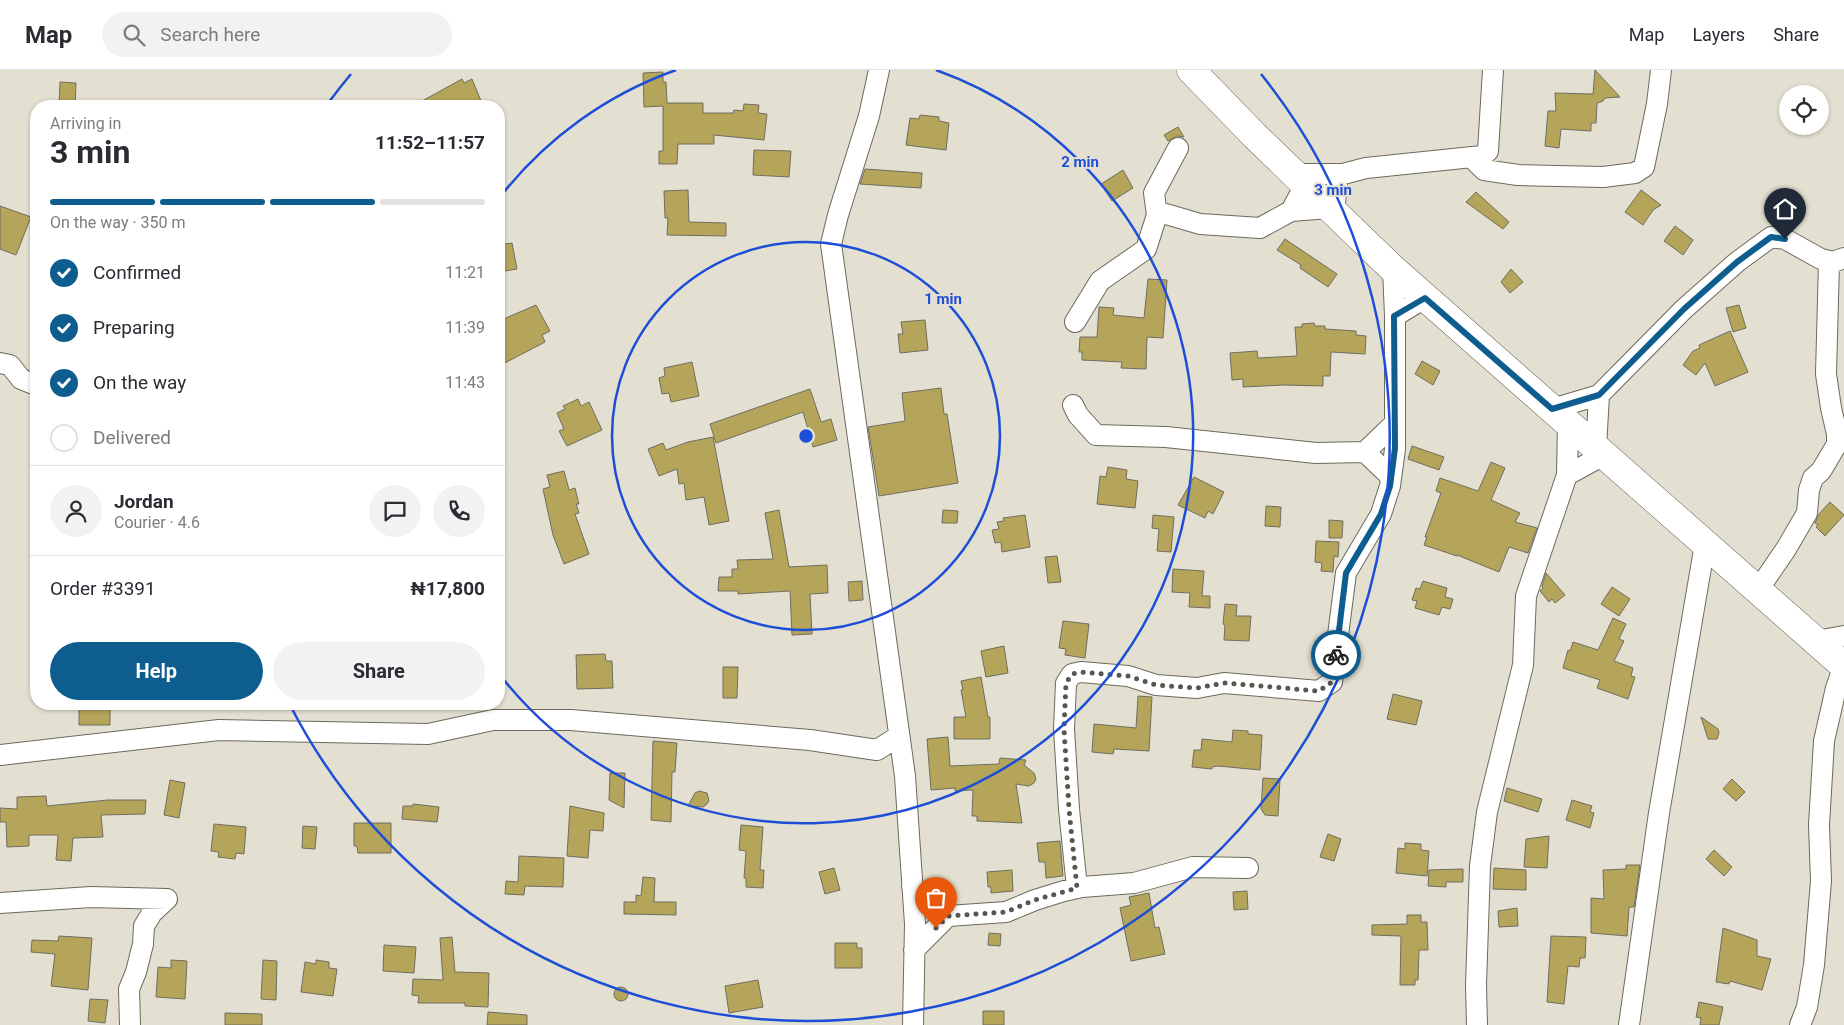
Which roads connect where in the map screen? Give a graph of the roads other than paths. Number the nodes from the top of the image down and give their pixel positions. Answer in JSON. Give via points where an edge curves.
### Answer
{"nodes":[{"id":1,"x":879,"y":70,"type":"edge"},
{"id":2,"x":1191,"y":70,"type":"edge"},
{"id":3,"x":1493,"y":70,"type":"edge"},
{"id":4,"x":1661,"y":70,"type":"edge"},
{"id":5,"x":1178,"y":148,"type":"dead end"},
{"id":6,"x":1480,"y":154,"type":"junction"},
{"id":7,"x":1338,"y":174,"type":"junction"},
{"id":8,"x":1300,"y":180,"type":"junction"},
{"id":9,"x":1331,"y":210,"type":"junction"},
{"id":10,"x":1292,"y":211,"type":"junction"},
{"id":11,"x":1157,"y":215,"type":"junction"},
{"id":12,"x":1836,"y":260,"type":"edge"},
{"id":13,"x":1393,"y":270,"type":"junction"},
{"id":14,"x":1425,"y":298,"type":"junction"},
{"id":15,"x":1394,"y":316,"type":"junction"},
{"id":16,"x":1075,"y":322,"type":"dead end"},
{"id":17,"x":0,"y":363,"type":"edge"},
{"id":18,"x":30,"y":383,"type":"edge"},
{"id":19,"x":1599,"y":395,"type":"junction"},
{"id":20,"x":1074,"y":406,"type":"dead end"},
{"id":21,"x":1560,"y":416,"type":"junction"},
{"id":22,"x":1395,"y":423,"type":"junction"},
{"id":23,"x":1365,"y":452,"type":"junction"},
{"id":24,"x":1600,"y":452,"type":"junction"},
{"id":25,"x":1567,"y":474,"type":"junction"},
{"id":26,"x":1391,"y":477,"type":"junction"},
{"id":27,"x":1705,"y":544,"type":"junction"},
{"id":28,"x":1758,"y":590,"type":"junction"},
{"id":29,"x":1844,"y":636,"type":"edge"},
{"id":30,"x":1816,"y":641,"type":"junction"},
{"id":31,"x":1844,"y":666,"type":"edge"},
{"id":32,"x":899,"y":736,"type":"junction"},
{"id":33,"x":0,"y":756,"type":"edge"},
{"id":34,"x":1248,"y":868,"type":"dead end"},
{"id":35,"x":912,"y":886,"type":"junction"},
{"id":36,"x":1077,"y":888,"type":"junction"},
{"id":37,"x":0,"y":902,"type":"edge"},
{"id":38,"x":948,"y":916,"type":"junction"},
{"id":39,"x":914,"y":950,"type":"junction"},
{"id":40,"x":130,"y":1025,"type":"edge"},
{"id":41,"x":913,"y":1025,"type":"edge"},
{"id":42,"x":1477,"y":1025,"type":"edge"},
{"id":43,"x":1629,"y":1025,"type":"edge"},
{"id":44,"x":1800,"y":1025,"type":"edge"}],
"edges":[{"from":1,"to":32,"type":"street","via":[[869,116],[831,244]]},
{"from":2,"to":8,"type":"street"},
{"from":3,"to":6,"type":"street"},
{"from":4,"to":6,"type":"street","via":[[1644,167],[1635,173],[1518,175],[1489,171]]},
{"from":5,"to":11,"type":"street","via":[[1154,193]]},
{"from":6,"to":7,"type":"street"},
{"from":7,"to":8,"type":"street"},
{"from":7,"to":9,"type":"street"},
{"from":8,"to":9,"type":"street"},
{"from":8,"to":10,"type":"street"},
{"from":9,"to":10,"type":"street"},
{"from":9,"to":13,"type":"street"},
{"from":10,"to":11,"type":"street","via":[[1260,228],[1200,224],[1166,214]]},
{"from":11,"to":16,"type":"street","via":[[1146,249],[1100,281]]},
{"from":12,"to":19,"type":"street","via":[[1821,259],[1785,239],[1771,237],[1684,309]]},
{"from":12,"to":28,"type":"street","via":[[1826,374],[1837,444],[1813,478],[1807,513]]},
{"from":13,"to":14,"type":"street"},
{"from":13,"to":15,"type":"street"},
{"from":14,"to":15,"type":"street"},
{"from":14,"to":21,"type":"street"},
{"from":15,"to":22,"type":"street"},
{"from":17,"to":18,"type":"street","via":[[10,365],[21,379]]},
{"from":19,"to":21,"type":"street"},
{"from":19,"to":24,"type":"street"},
{"from":20,"to":23,"type":"street","via":[[1096,435],[1166,437],[1316,453]]},
{"from":21,"to":24,"type":"street"},
{"from":21,"to":25,"type":"street"},
{"from":22,"to":23,"type":"street"},
{"from":22,"to":26,"type":"street"},
{"from":23,"to":26,"type":"street"},
{"from":24,"to":25,"type":"street"},
{"from":24,"to":27,"type":"street"},
{"from":25,"to":42,"type":"street","via":[[1526,596],[1523,665],[1487,812],[1480,866]]},
{"from":26,"to":36,"type":"street","via":[[1381,514],[1346,573],[1332,682],[1319,691],[1224,683],[1197,688],[1156,685],[1128,676],[1072,674],[1066,683],[1064,729]]},
{"from":27,"to":28,"type":"street"},
{"from":27,"to":43,"type":"street","via":[[1659,813]]},
{"from":28,"to":30,"type":"street"},
{"from":29,"to":30,"type":"street"},
{"from":30,"to":31,"type":"street"},
{"from":31,"to":44,"type":"street","via":[[1824,741],[1819,825],[1821,881],[1814,965],[1807,1007]]},
{"from":32,"to":33,"type":"street","via":[[877,750],[810,740],[571,720],[493,720],[428,734],[219,730]]},
{"from":32,"to":35,"type":"street","via":[[905,776]]},
{"from":34,"to":36,"type":"street","via":[[1193,867],[1134,883]]},
{"from":35,"to":38,"type":"street"},
{"from":35,"to":39,"type":"street"},
{"from":36,"to":38,"type":"street","via":[[1006,912]]},
{"from":37,"to":40,"type":"street","via":[[167,899],[144,926],[136,972],[129,989]]},
{"from":38,"to":39,"type":"street"},
{"from":39,"to":41,"type":"street"}]}
